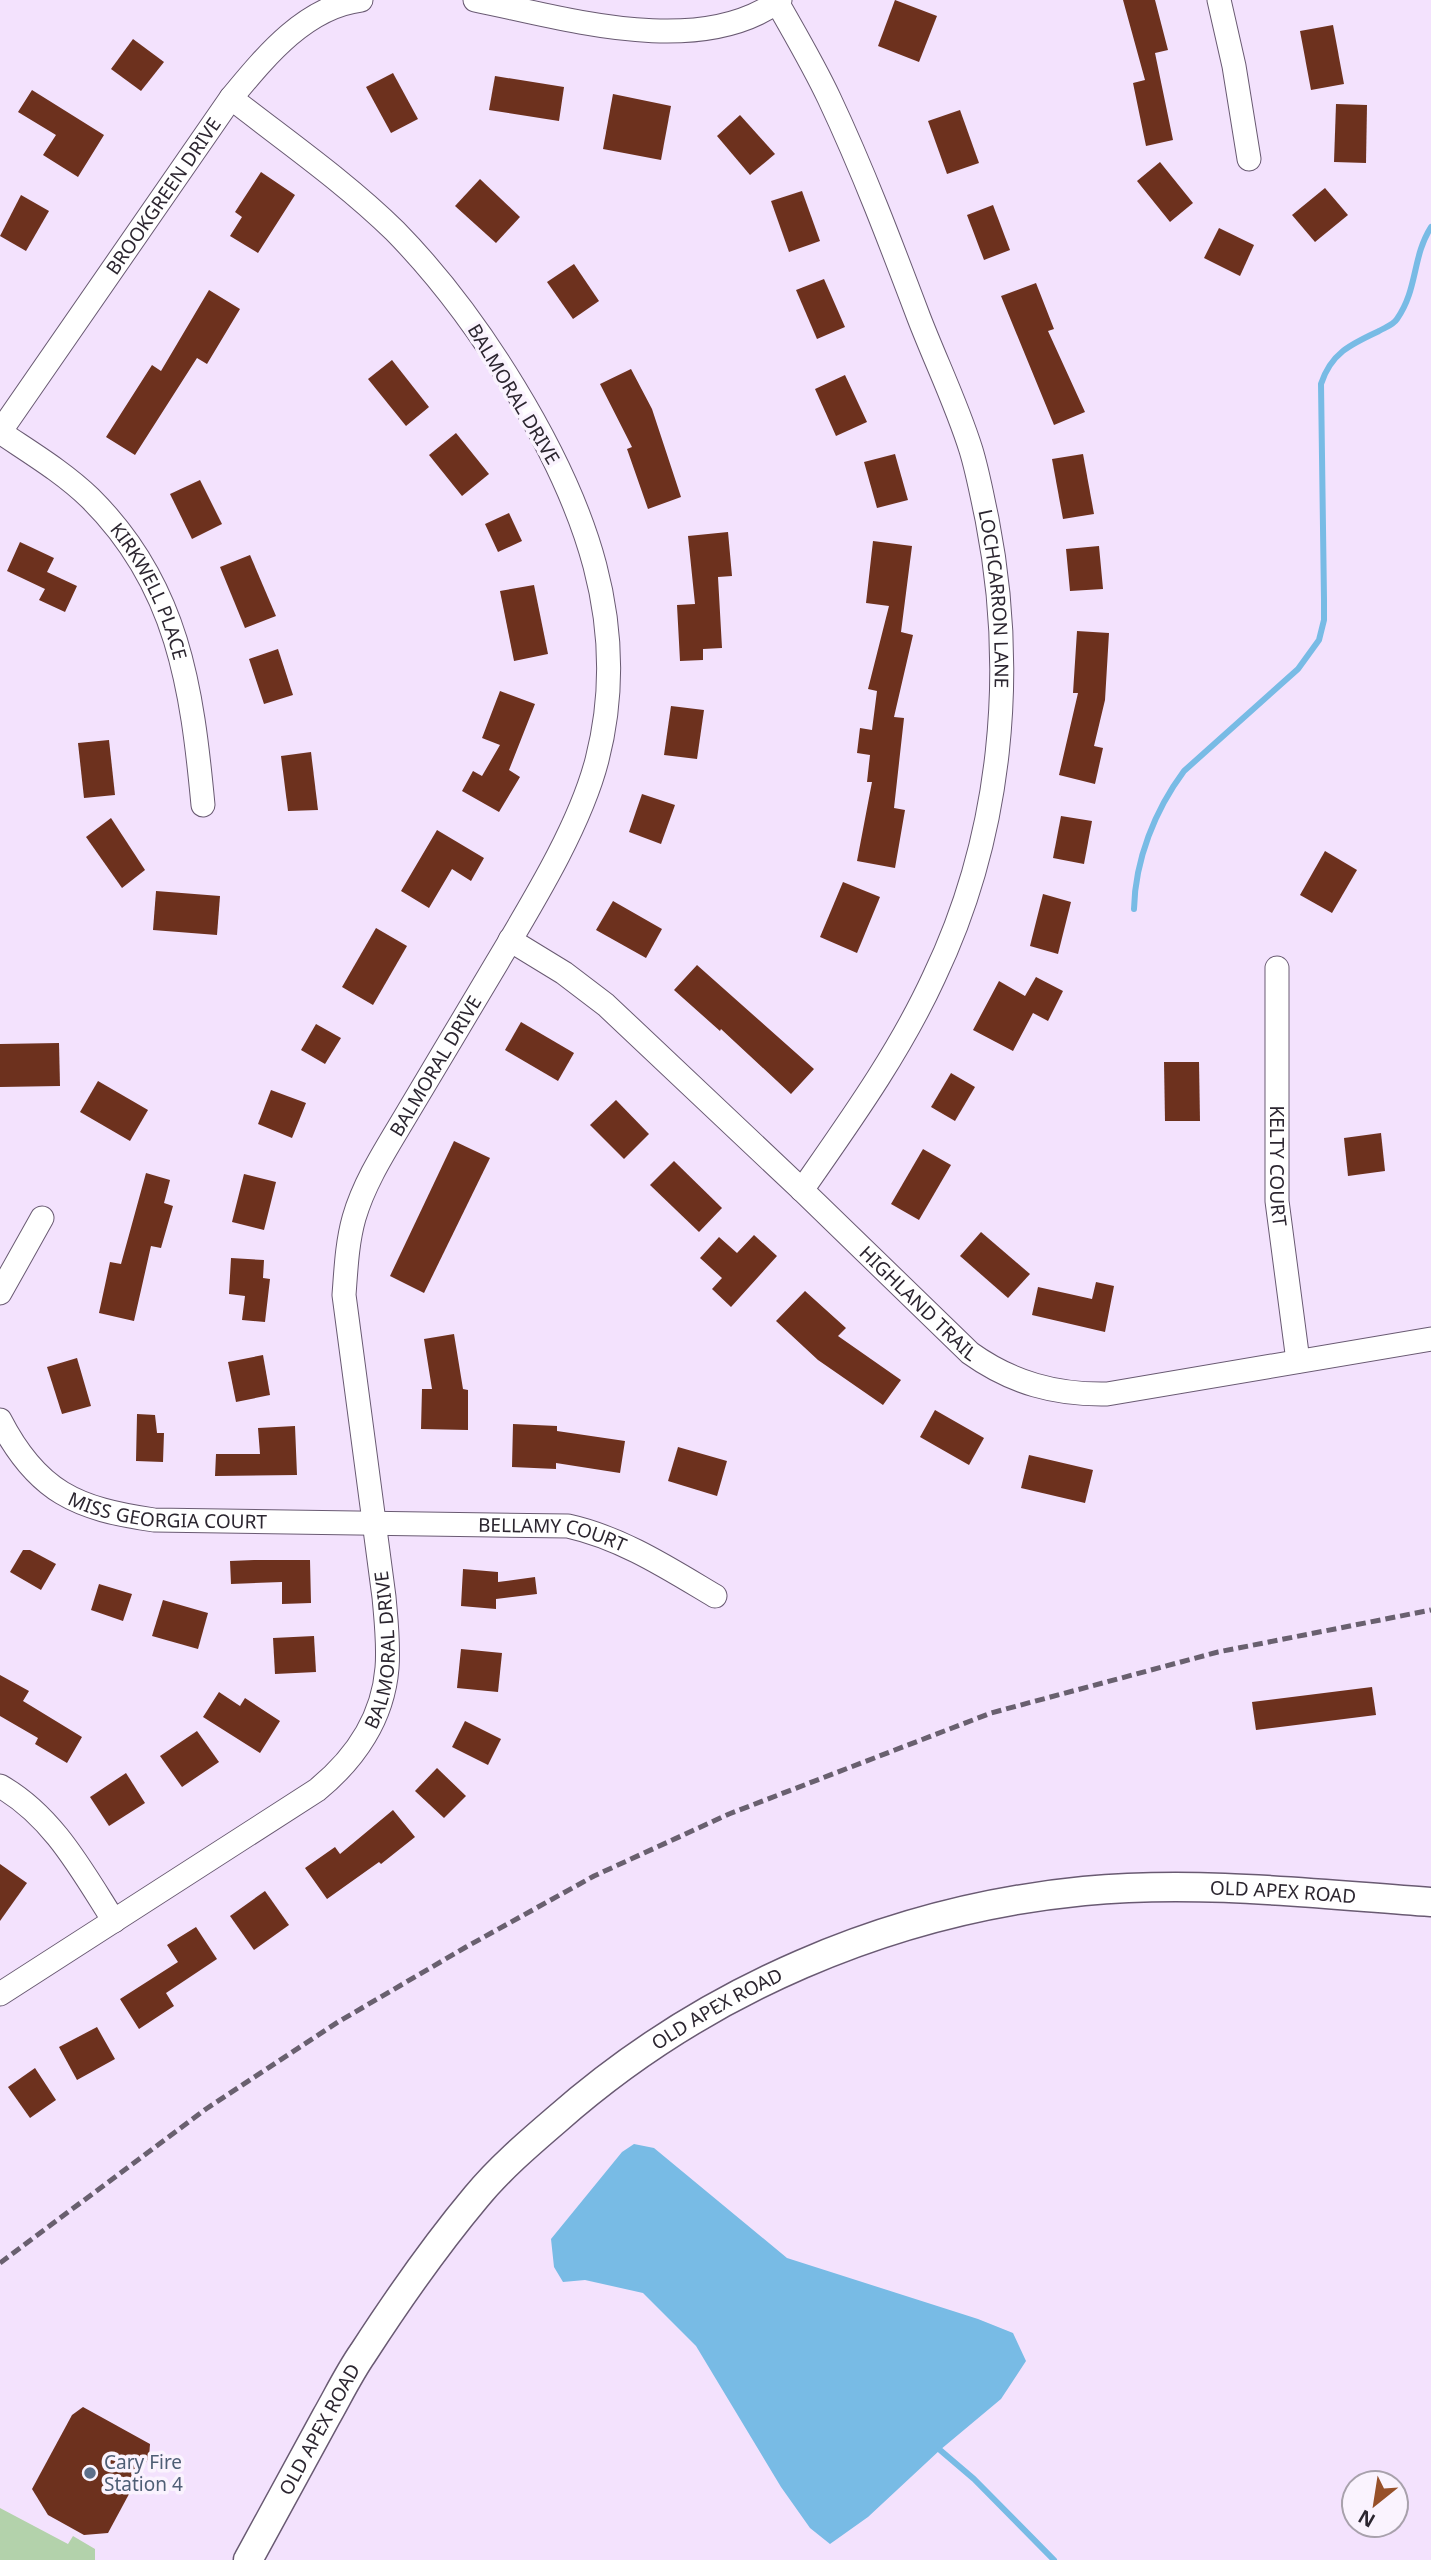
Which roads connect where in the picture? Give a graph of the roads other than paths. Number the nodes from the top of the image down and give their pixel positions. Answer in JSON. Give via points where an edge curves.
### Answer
{"nodes":[{"id":1,"x":475,"y":0,"type":"edge"},
{"id":2,"x":1219,"y":0,"type":"edge"},
{"id":3,"x":353,"y":1,"type":"edge"},
{"id":4,"x":779,"y":1,"type":"edge"},
{"id":5,"x":231,"y":98,"type":"junction"},
{"id":6,"x":1249,"y":159,"type":"dead end"},
{"id":7,"x":0,"y":432,"type":"edge"},
{"id":8,"x":203,"y":805,"type":"dead end"},
{"id":9,"x":510,"y":940,"type":"junction"},
{"id":10,"x":1277,"y":968,"type":"dead end"},
{"id":11,"x":802,"y":1190,"type":"junction"},
{"id":12,"x":42,"y":1218,"type":"dead end"},
{"id":13,"x":0,"y":1293,"type":"edge"},
{"id":14,"x":1431,"y":1339,"type":"edge"},
{"id":15,"x":1297,"y":1362,"type":"junction"},
{"id":16,"x":0,"y":1420,"type":"edge"},
{"id":17,"x":374,"y":1524,"type":"junction"},
{"id":18,"x":715,"y":1596,"type":"dead end"},
{"id":19,"x":0,"y":1786,"type":"edge"},
{"id":20,"x":1431,"y":1902,"type":"edge"},
{"id":21,"x":114,"y":1921,"type":"junction"},
{"id":22,"x":0,"y":1994,"type":"edge"},
{"id":23,"x":248,"y":2560,"type":"edge"}],
"edges":[{"from":1,"to":4,"type":"street","via":[[632,31],[663,32],[738,21]]},
{"from":2,"to":6,"type":"street"},
{"from":3,"to":5,"type":"street","name":"BROOKGREEN DRIVE","via":[[319,16],[277,45]]},
{"from":4,"to":11,"type":"street","name":"LOCHCARRON LANE","via":[[865,177],[967,439],[993,551],[1002,630],[992,797],[964,905],[907,1029],[865,1100]]},
{"from":5,"to":7,"type":"street","name":"BROOKGREEN DRIVE"},
{"from":5,"to":9,"type":"street","name":"BALMORAL DRIVE","via":[[356,195],[429,269],[484,337],[537,425],[594,556],[610,648],[606,718],[598,757],[570,832]]},
{"from":7,"to":8,"type":"street","name":"KIRKWELL PLACE","via":[[68,478],[89,498],[111,521],[154,584],[179,647],[196,734]]},
{"from":9,"to":11,"type":"street","name":"HIGHLAND TRAIL","via":[[606,1005]]},
{"from":9,"to":17,"type":"street","name":"BALMORAL DRIVE","via":[[380,1160],[354,1217],[344,1295]]},
{"from":10,"to":15,"type":"street","name":"KELTY COURT","via":[[1277,1202]]},
{"from":11,"to":15,"type":"street","name":"HIGHLAND TRAIL","via":[[971,1353],[992,1368],[1045,1390],[1107,1394]]},
{"from":12,"to":13,"type":"street"},
{"from":14,"to":15,"type":"street","name":"HIGHLAND TRAIL"},
{"from":16,"to":17,"type":"street","name":"MISS GEORGIA COURT","via":[[26,1463],[45,1482],[111,1514],[154,1520]]},
{"from":17,"to":18,"type":"street","name":"BELLAMY COURT","via":[[568,1526],[616,1541]]},
{"from":17,"to":21,"type":"street","name":"BALMORAL DRIVE","via":[[387,1668],[378,1709],[355,1753],[341,1771],[308,1797]]},
{"from":19,"to":21,"type":"street","via":[[37,1814],[66,1845]]},
{"from":20,"to":23,"type":"main road","name":"OLD APEX ROAD","via":[[1241,1888],[1085,1891],[925,1921],[835,1949],[728,1999],[671,2032],[579,2099],[479,2193],[361,2355]]},
{"from":21,"to":22,"type":"street","name":"BALMORAL DRIVE"}]}
